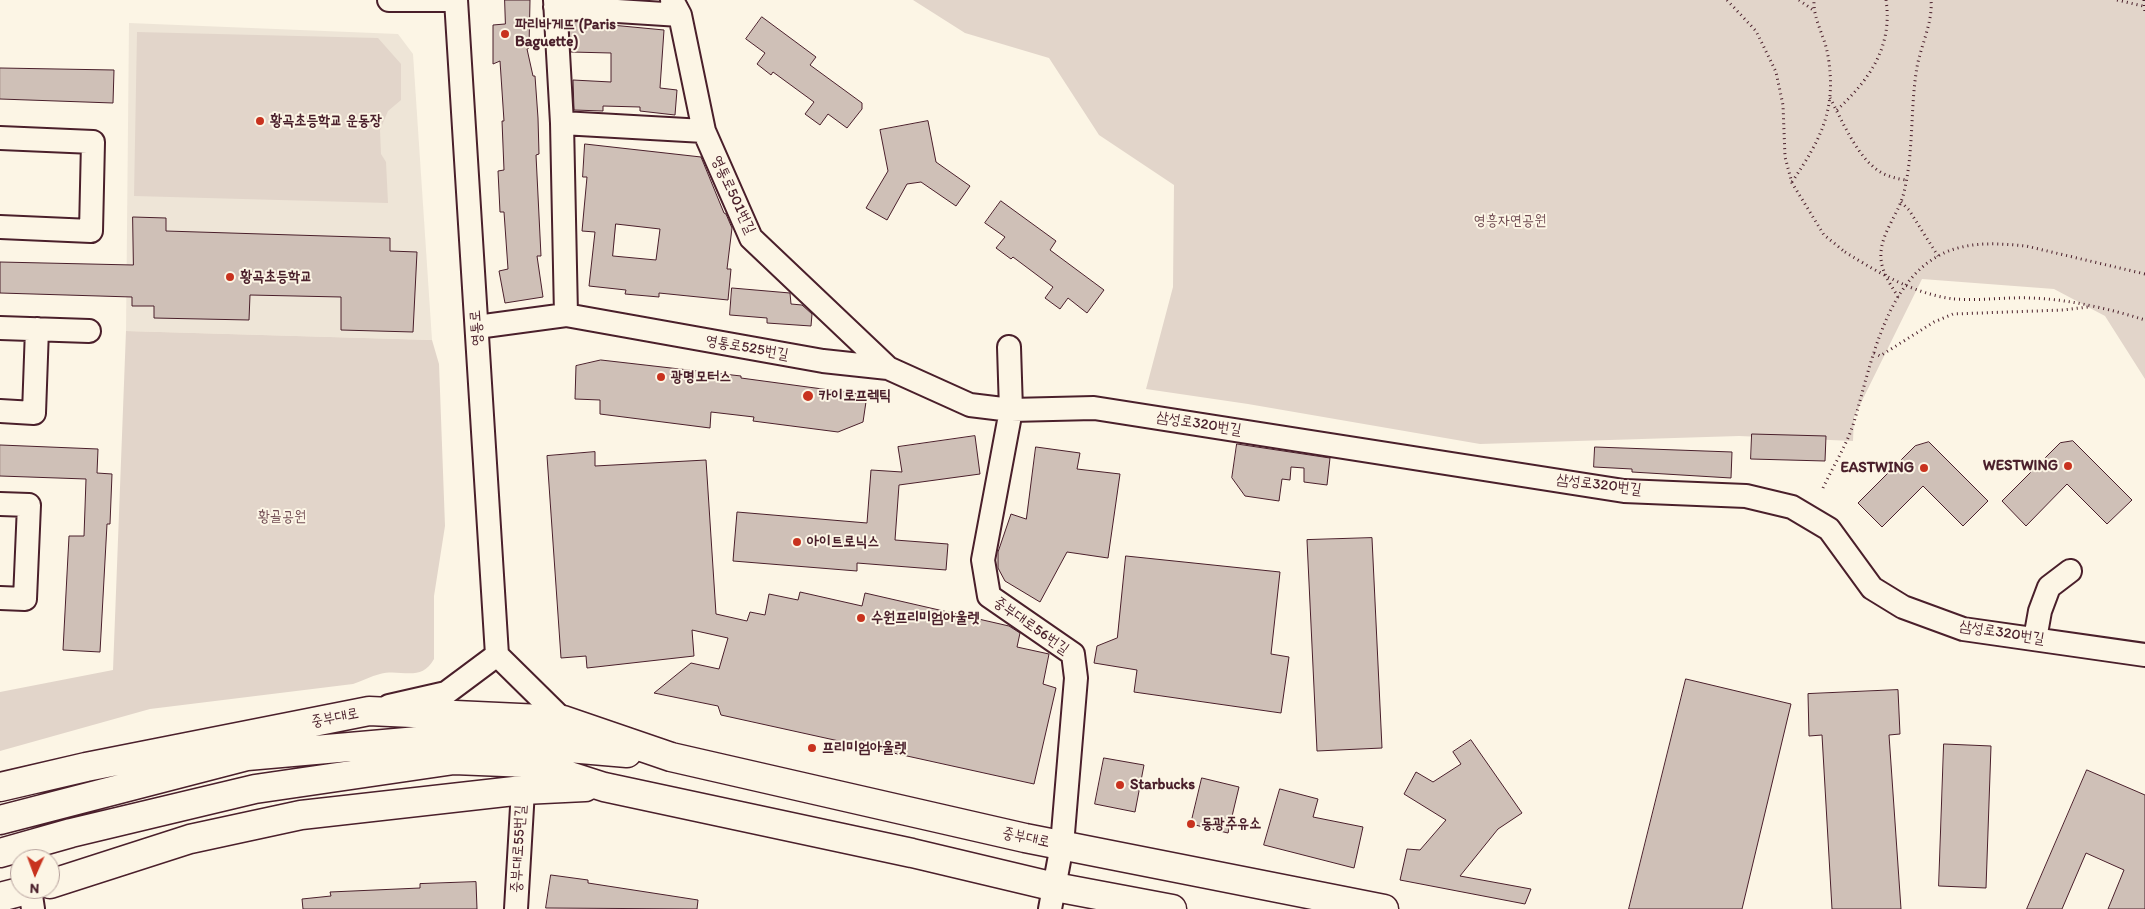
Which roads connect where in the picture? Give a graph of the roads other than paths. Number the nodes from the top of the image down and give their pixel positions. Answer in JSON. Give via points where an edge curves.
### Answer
{"nodes":[{"id":1,"x":389,"y":0,"type":"edge"},
{"id":2,"x":447,"y":0,"type":"edge"},
{"id":3,"x":456,"y":0,"type":"edge"},
{"id":4,"x":555,"y":4,"type":"edge"},
{"id":5,"x":676,"y":7,"type":"edge"},
{"id":6,"x":562,"y":123,"type":"junction"},
{"id":7,"x":704,"y":131,"type":"junction"},
{"id":8,"x":0,"y":138,"type":"edge"},
{"id":9,"x":0,"y":227,"type":"edge"},
{"id":10,"x":566,"y":315,"type":"junction"},
{"id":11,"x":477,"y":327,"type":"junction"},
{"id":12,"x":0,"y":328,"type":"edge"},
{"id":13,"x":37,"y":329,"type":"junction"},
{"id":14,"x":89,"y":331,"type":"dead end"},
{"id":15,"x":1009,"y":347,"type":"dead end"},
{"id":16,"x":888,"y":368,"type":"junction"},
{"id":17,"x":1011,"y":410,"type":"junction"},
{"id":18,"x":0,"y":412,"type":"edge"},
{"id":19,"x":0,"y":504,"type":"edge"},
{"id":20,"x":2070,"y":571,"type":"dead end"},
{"id":21,"x":0,"y":598,"type":"edge"},
{"id":22,"x":2035,"y":639,"type":"junction"},
{"id":23,"x":497,"y":655,"type":"junction"},
{"id":24,"x":2145,"y":655,"type":"edge"},
{"id":25,"x":369,"y":711,"type":"junction"},
{"id":26,"x":563,"y":720,"type":"junction"},
{"id":27,"x":671,"y":757,"type":"junction"},
{"id":28,"x":0,"y":787,"type":"edge"},
{"id":29,"x":604,"y":787,"type":"junction"},
{"id":30,"x":522,"y":790,"type":"junction"},
{"id":31,"x":921,"y":814,"type":"junction"},
{"id":32,"x":0,"y":820,"type":"edge"},
{"id":33,"x":1062,"y":845,"type":"junction"},
{"id":34,"x":0,"y":853,"type":"edge"},
{"id":35,"x":912,"y":853,"type":"junction"},
{"id":36,"x":1155,"y":863,"type":"junction"},
{"id":37,"x":60,"y":881,"type":"edge"},
{"id":38,"x":1053,"y":898,"type":"edge"},
{"id":39,"x":1159,"y":906,"type":"edge"},
{"id":40,"x":516,"y":909,"type":"edge"},
{"id":41,"x":1384,"y":909,"type":"edge"}],
"edges":[{"from":1,"to":2,"type":"street"},
{"from":3,"to":11,"type":"street","name":"영통로"},
{"from":4,"to":5,"type":"street"},
{"from":4,"to":6,"type":"street"},
{"from":5,"to":7,"type":"street","name":"영통로501번길"},
{"from":6,"to":7,"type":"street"},
{"from":6,"to":10,"type":"street"},
{"from":7,"to":16,"type":"street","name":"영통로501번길","via":[[752,238]]},
{"from":8,"to":9,"type":"street","via":[[93,142],[91,231]]},
{"from":10,"to":11,"type":"street","name":"영통로525번길"},
{"from":10,"to":16,"type":"street","name":"영통로525번길","via":[[823,361]]},
{"from":11,"to":23,"type":"street","name":"영통로"},
{"from":12,"to":13,"type":"street"},
{"from":13,"to":14,"type":"street"},
{"from":13,"to":18,"type":"street","via":[[34,413]]},
{"from":15,"to":17,"type":"street","name":"중부대로56번길"},
{"from":16,"to":17,"type":"street","name":"영통로525번길","via":[[970,405]]},
{"from":17,"to":22,"type":"street","name":"삼성로320번길","via":[[1094,408],[1624,491],[1746,496],[1792,507],[1829,529],[1872,588],[1903,607],[1963,629]]},
{"from":17,"to":33,"type":"street","name":"중부대로56번길","via":[[984,560],[989,596],[1073,654],[1076,678]]},
{"from":19,"to":21,"type":"street","via":[[29,505],[26,599]]},
{"from":20,"to":22,"type":"street","via":[[2049,587],[2040,610]]},
{"from":22,"to":24,"type":"street","name":"삼성로320번길"},
{"from":23,"to":25,"type":"street","via":[[446,693]]},
{"from":23,"to":26,"type":"street"},
{"from":25,"to":26,"type":"main road","name":"중부대로"},
{"from":25,"to":28,"type":"main road","name":"중부대로"},
{"from":26,"to":27,"type":"main road","name":"중부대로"},
{"from":27,"to":31,"type":"main road","name":"중부대로"},
{"from":27,"to":32,"type":"main road","name":"중부대로","via":[[452,738],[248,756]]},
{"from":29,"to":30,"type":"main road"},
{"from":29,"to":34,"type":"main road","via":[[529,763],[454,760],[255,789]]},
{"from":29,"to":35,"type":"main road"},
{"from":30,"to":37,"type":"main road","via":[[301,815],[190,839]]},
{"from":30,"to":40,"type":"street","name":"중부대로55번길"},
{"from":31,"to":33,"type":"main road","name":"중부대로"},
{"from":31,"to":35,"type":"main road"},
{"from":33,"to":36,"type":"main road","name":"중부대로"},
{"from":33,"to":38,"type":"street","name":"중부대로56번길"},
{"from":35,"to":38,"type":"main road"},
{"from":36,"to":39,"type":"main road"},
{"from":36,"to":41,"type":"main road","name":"중부대로"},
{"from":38,"to":39,"type":"main road"}]}
